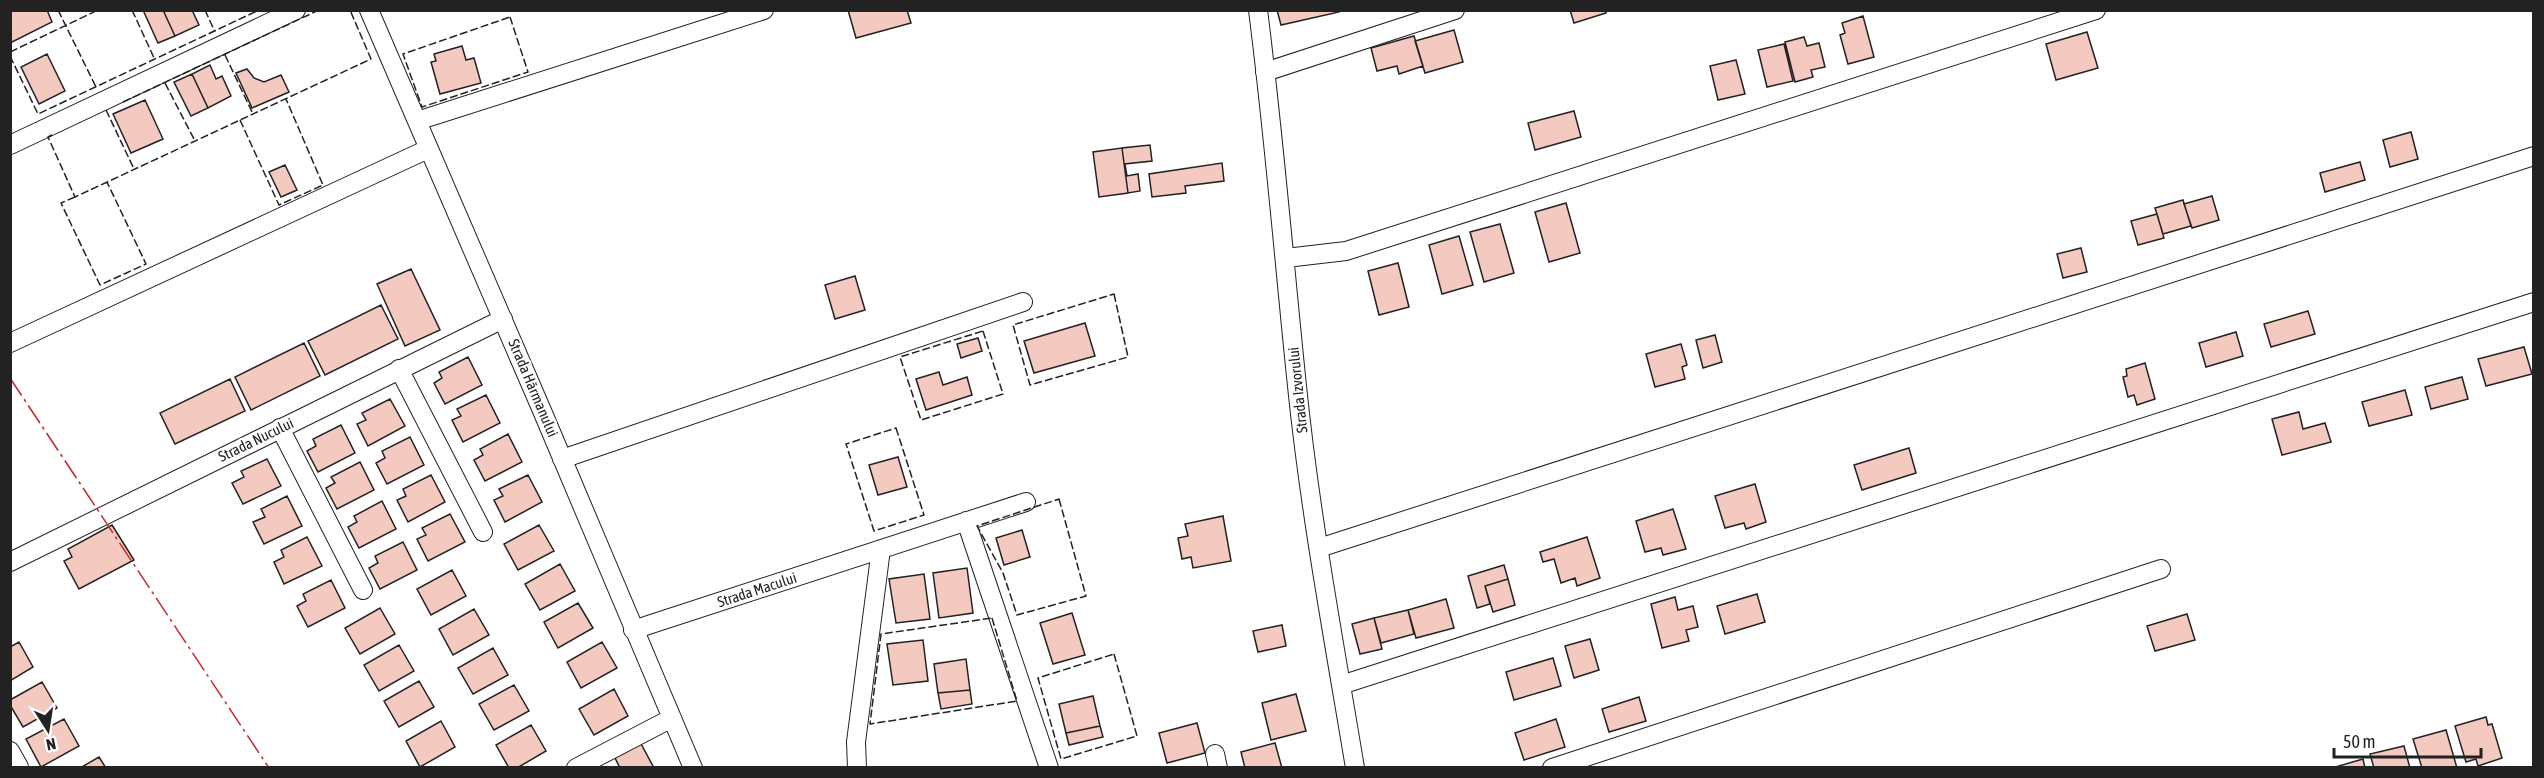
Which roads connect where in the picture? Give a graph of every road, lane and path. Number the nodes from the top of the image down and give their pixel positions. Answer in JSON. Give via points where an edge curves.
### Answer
{"nodes":[{"id":1,"x":296,"y":10,"type":"edge"},
{"id":2,"x":369,"y":10,"type":"edge"},
{"id":3,"x":764,"y":10,"type":"edge"},
{"id":4,"x":1258,"y":10,"type":"edge"},
{"id":5,"x":1455,"y":10,"type":"edge"},
{"id":6,"x":2097,"y":10,"type":"edge"},
{"id":7,"x":1265,"y":72,"type":"junction"},
{"id":8,"x":417,"y":121,"type":"junction"},
{"id":9,"x":10,"y":145,"type":"edge"},
{"id":10,"x":428,"y":149,"type":"junction"},
{"id":11,"x":2534,"y":156,"type":"edge"},
{"id":12,"x":1286,"y":258,"type":"junction"},
{"id":13,"x":1023,"y":302,"type":"dead end"},
{"id":14,"x":2534,"y":302,"type":"edge"},
{"id":15,"x":503,"y":319,"type":"junction"},
{"id":16,"x":10,"y":343,"type":"edge"},
{"id":17,"x":399,"y":369,"type":"junction"},
{"id":18,"x":280,"y":428,"type":"junction"},
{"id":19,"x":562,"y":459,"type":"junction"},
{"id":20,"x":1026,"y":502,"type":"dead end"},
{"id":21,"x":966,"y":522,"type":"junction"},
{"id":22,"x":483,"y":532,"type":"dead end"},
{"id":23,"x":1318,"y":548,"type":"junction"},
{"id":24,"x":881,"y":549,"type":"junction"},
{"id":25,"x":10,"y":562,"type":"edge"},
{"id":26,"x":2161,"y":569,"type":"dead end"},
{"id":27,"x":363,"y":590,"type":"dead end"},
{"id":28,"x":633,"y":630,"type":"junction"},
{"id":29,"x":1341,"y":685,"type":"junction"},
{"id":30,"x":672,"y":718,"type":"junction"},
{"id":31,"x":10,"y":751,"type":"edge"},
{"id":32,"x":19,"y":767,"type":"edge"},
{"id":33,"x":576,"y":768,"type":"edge"},
{"id":34,"x":693,"y":768,"type":"edge"},
{"id":35,"x":857,"y":768,"type":"edge"},
{"id":36,"x":1049,"y":768,"type":"edge"},
{"id":37,"x":1354,"y":768,"type":"edge"},
{"id":38,"x":1552,"y":768,"type":"edge"}],
"edges":[{"from":1,"to":9,"type":"street"},
{"from":2,"to":8,"type":"street","name":"Strada Hărmanului"},
{"from":3,"to":8,"type":"street"},
{"from":4,"to":7,"type":"street","name":"Strada Izvorului"},
{"from":5,"to":7,"type":"street"},
{"from":6,"to":12,"type":"street","via":[[1346,250]]},
{"from":7,"to":12,"type":"street","name":"Strada Izvorului"},
{"from":8,"to":10,"type":"street","name":"Strada Hărmanului"},
{"from":10,"to":15,"type":"street","name":"Strada Hărmanului"},
{"from":10,"to":16,"type":"street"},
{"from":11,"to":23,"type":"street"},
{"from":12,"to":23,"type":"street","name":"Strada Izvorului","via":[[1297,387]]},
{"from":13,"to":19,"type":"street"},
{"from":14,"to":29,"type":"street"},
{"from":15,"to":17,"type":"street","name":"Strada Nucului"},
{"from":15,"to":19,"type":"street","name":"Strada Hărmanului"},
{"from":17,"to":18,"type":"street","name":"Strada Nucului"},
{"from":17,"to":22,"type":"street"},
{"from":18,"to":25,"type":"street","name":"Strada Nucului"},
{"from":18,"to":27,"type":"street"},
{"from":19,"to":28,"type":"street","name":"Strada Hărmanului"},
{"from":20,"to":21,"type":"street","name":"Strada Macului"},
{"from":21,"to":24,"type":"street","name":"Strada Macului"},
{"from":21,"to":36,"type":"street"},
{"from":23,"to":29,"type":"street","name":"Strada Izvorului"},
{"from":24,"to":28,"type":"street","name":"Strada Macului"},
{"from":24,"to":35,"type":"street","via":[[856,742]]},
{"from":26,"to":38,"type":"street"},
{"from":28,"to":30,"type":"street","name":"Strada Hărmanului"},
{"from":29,"to":37,"type":"street","name":"Strada Izvorului"},
{"from":30,"to":33,"type":"street"},
{"from":30,"to":34,"type":"street","name":"Strada Hărmanului"},
{"from":31,"to":32,"type":"street"}]}
